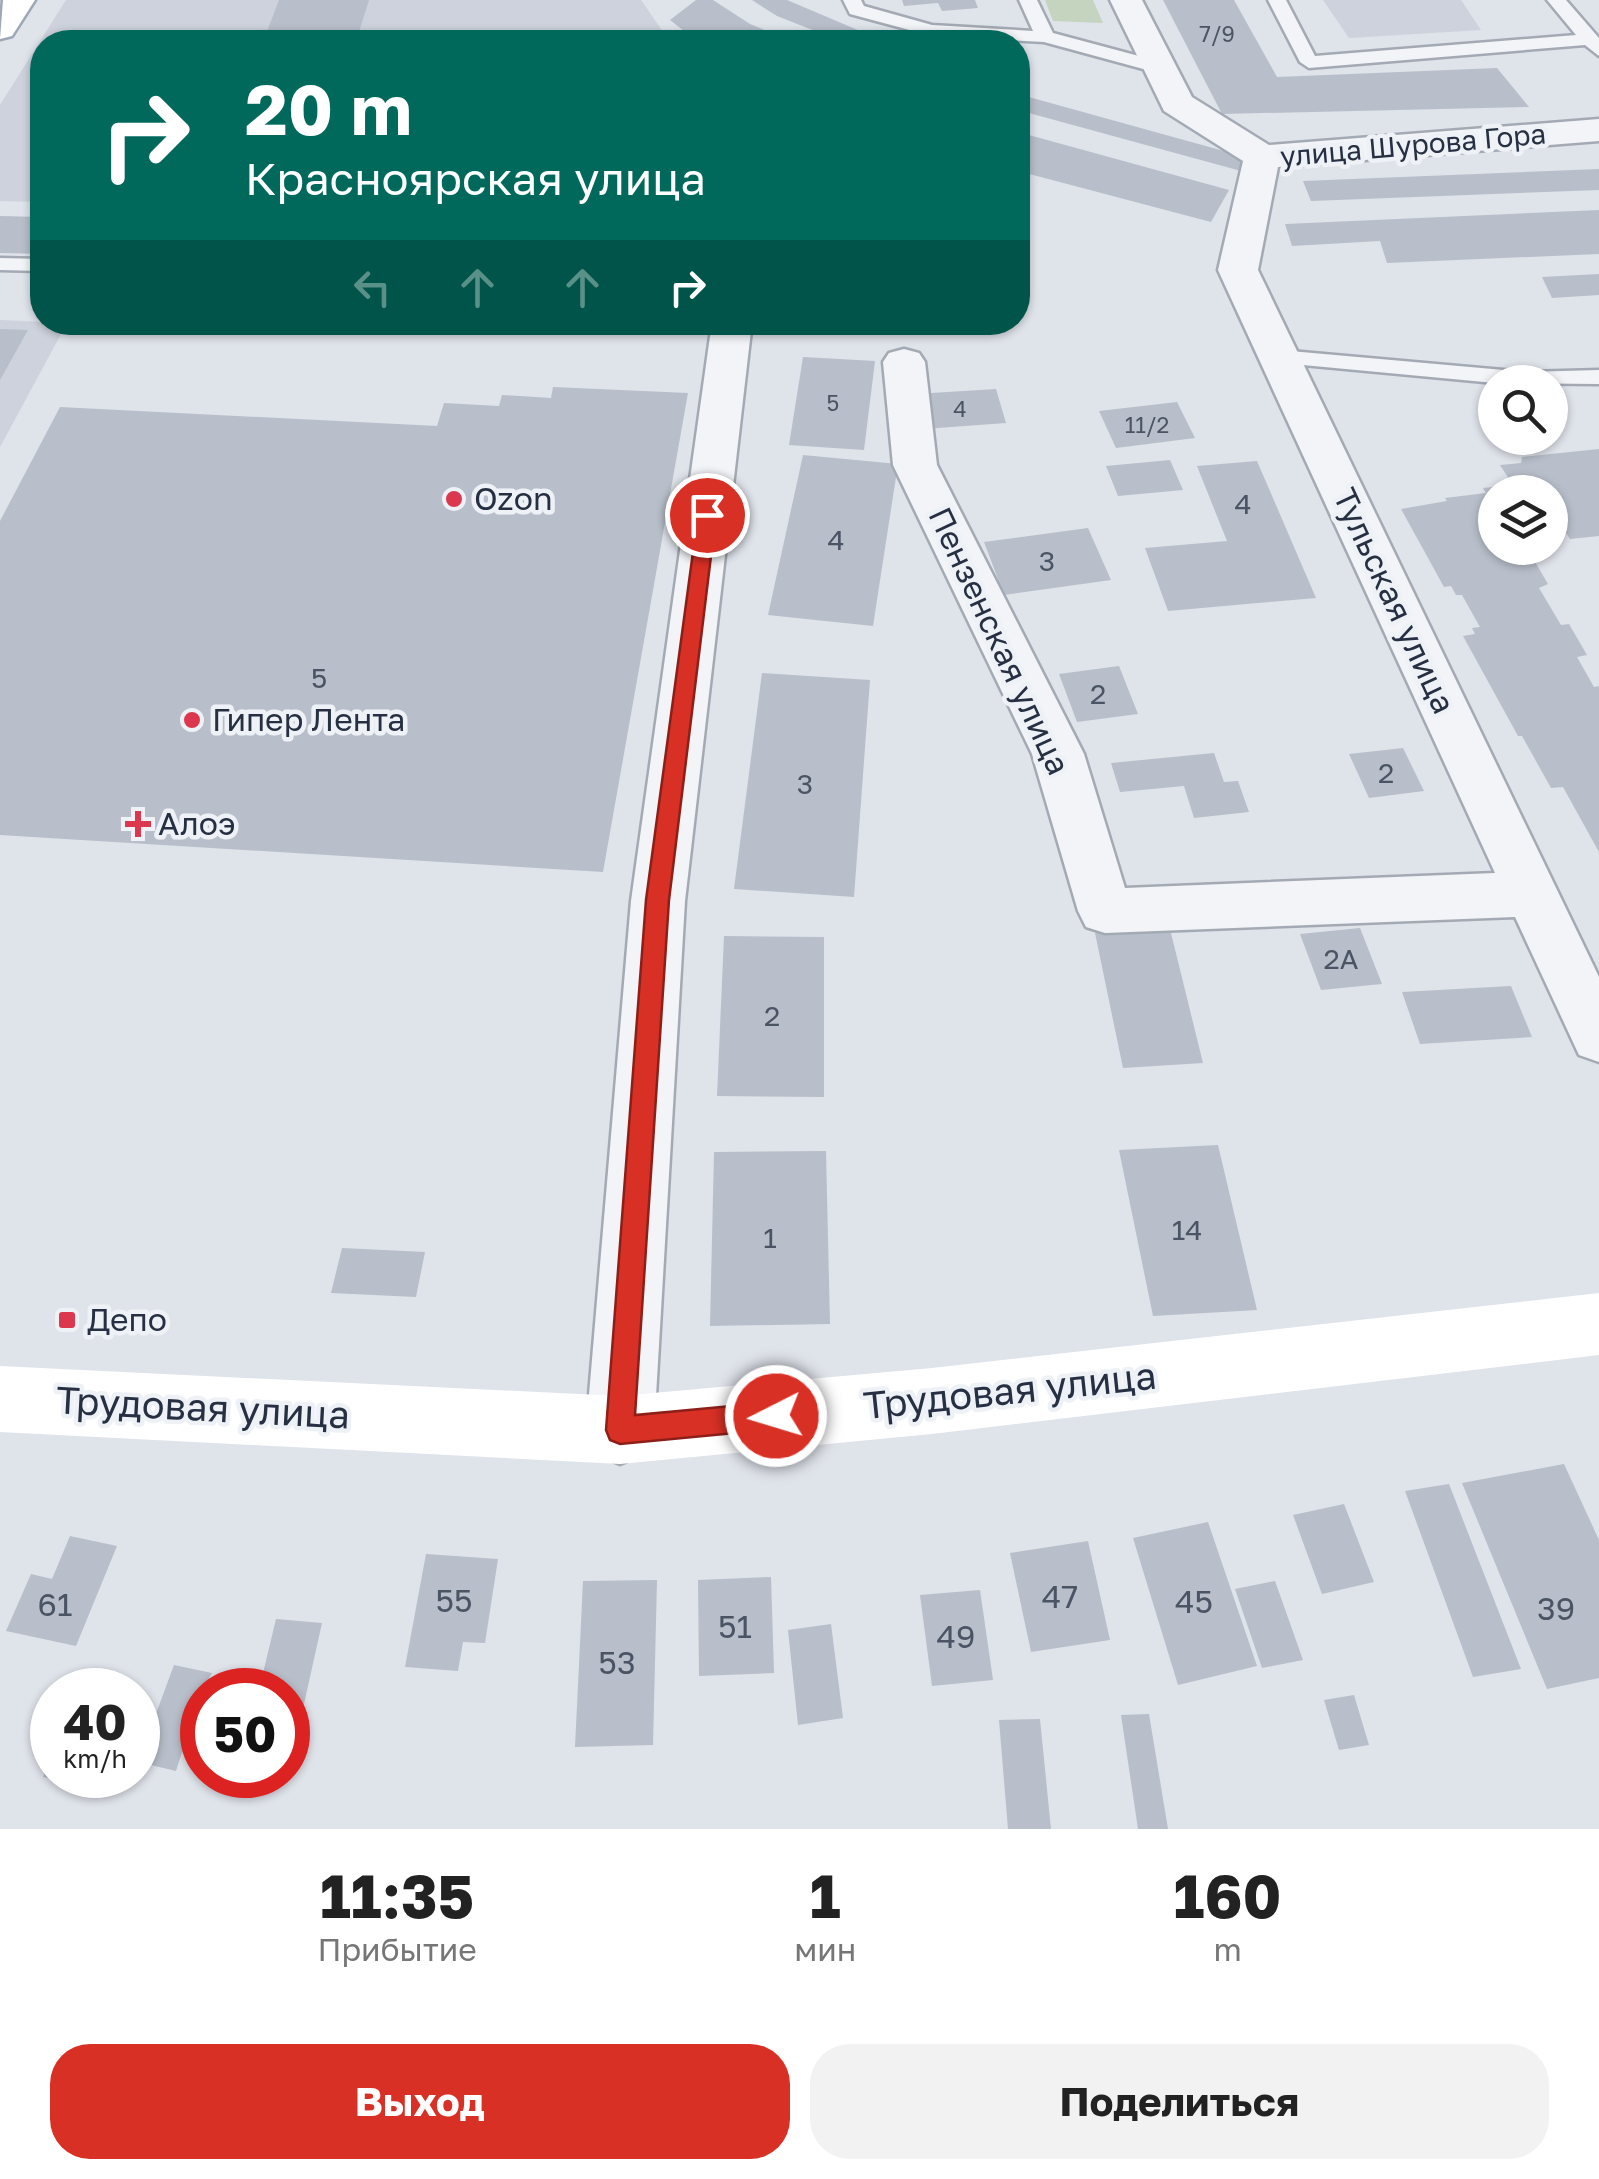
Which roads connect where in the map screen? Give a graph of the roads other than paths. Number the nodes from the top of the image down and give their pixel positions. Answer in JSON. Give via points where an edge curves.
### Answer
{"nodes":[{"id":1,"x":19,"y":0,"type":"edge"},
{"id":2,"x":852,"y":0,"type":"edge"},
{"id":3,"x":1028,"y":0,"type":"edge"},
{"id":4,"x":1126,"y":0,"type":"edge"},
{"id":5,"x":1277,"y":0,"type":"edge"},
{"id":6,"x":1556,"y":0,"type":"edge"},
{"id":7,"x":0,"y":29,"type":"edge"},
{"id":8,"x":932,"y":30,"type":"edge"},
{"id":9,"x":1030,"y":36,"type":"edge"},
{"id":10,"x":1045,"y":37,"type":"junction"},
{"id":11,"x":1594,"y":44,"type":"edge"},
{"id":12,"x":1158,"y":67,"type":"junction"},
{"id":13,"x":1599,"y":130,"type":"edge"},
{"id":14,"x":1262,"y":157,"type":"junction"},
{"id":15,"x":0,"y":264,"type":"edge"},
{"id":16,"x":30,"y":265,"type":"edge"},
{"id":17,"x":730,"y":335,"type":"edge"},
{"id":18,"x":1279,"y":357,"type":"junction"},
{"id":19,"x":904,"y":362,"type":"dead end"},
{"id":20,"x":1599,"y":377,"type":"edge"},
{"id":21,"x":1532,"y":894,"type":"junction"},
{"id":22,"x":1599,"y":1037,"type":"edge"},
{"id":23,"x":1599,"y":1324,"type":"edge"},
{"id":24,"x":0,"y":1399,"type":"edge"},
{"id":25,"x":620,"y":1430,"type":"junction"}],
"edges":[{"from":1,"to":7,"type":"main road"},
{"from":2,"to":8,"type":"lane","via":[[856,10]]},
{"from":3,"to":10,"type":"lane"},
{"from":4,"to":12,"type":"street","name":"улица Шурова Гора"},
{"from":5,"to":11,"type":"lane","via":[[1309,62]]},
{"from":6,"to":11,"type":"lane"},
{"from":9,"to":10,"type":"lane"},
{"from":10,"to":12,"type":"lane"},
{"from":12,"to":14,"type":"street","name":"улица Шурова Гора","via":[[1177,103]]},
{"from":13,"to":14,"type":"street","name":"улица Шурова Гора"},
{"from":14,"to":18,"type":"street","name":"Тульская улица","via":[[1238,270]]},
{"from":15,"to":16,"type":"lane"},
{"from":17,"to":25,"type":"street","via":[[658,900]]},
{"from":18,"to":20,"type":"lane","via":[[1527,380]]},
{"from":18,"to":21,"type":"street","name":"Тульская улица"},
{"from":19,"to":21,"type":"street","name":"Пензенская улица","via":[[915,465],[1058,754],[1105,910]]},
{"from":21,"to":22,"type":"street","name":"Тульская улица"},
{"from":23,"to":25,"type":"main road","name":"Трудовая улица"},
{"from":24,"to":25,"type":"main road","name":"Трудовая улица"}]}
